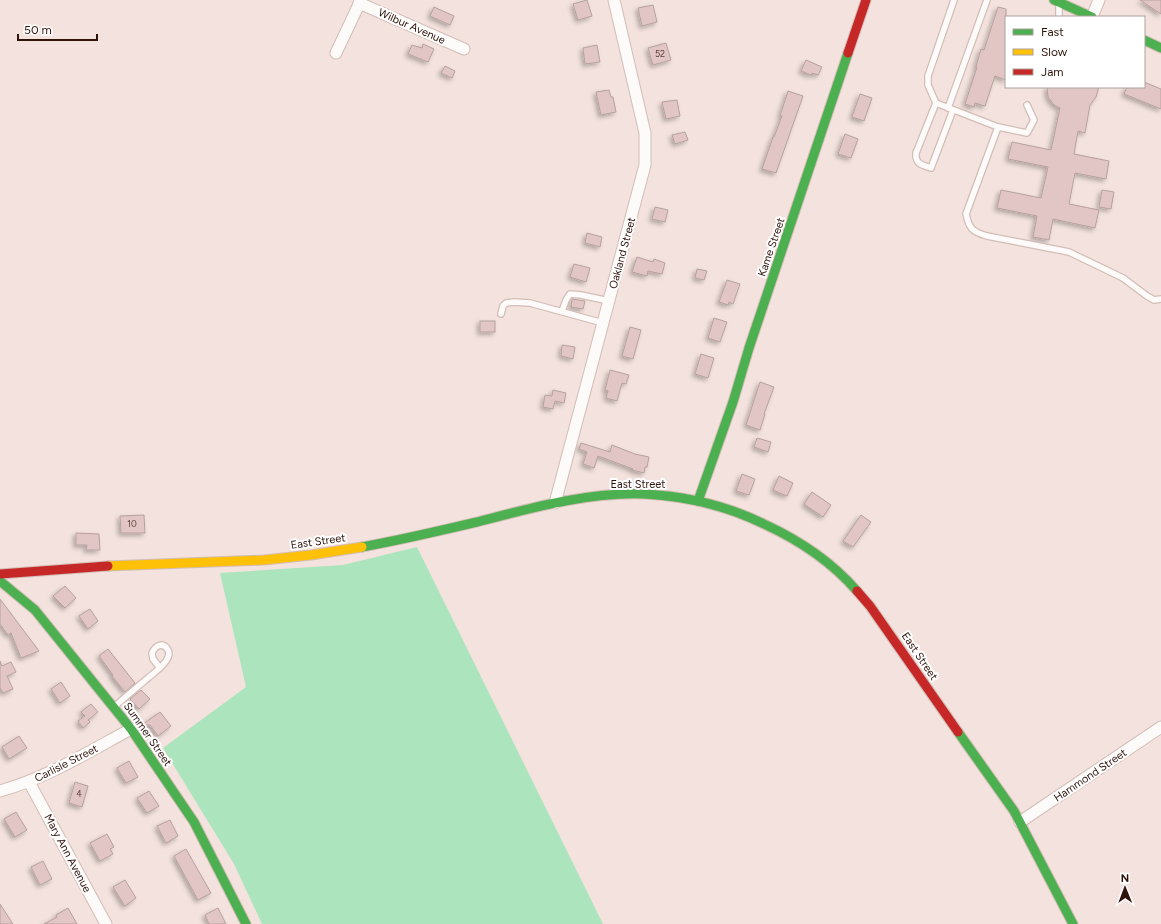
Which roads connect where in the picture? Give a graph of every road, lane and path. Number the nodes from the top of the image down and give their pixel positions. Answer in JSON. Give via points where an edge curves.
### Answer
{"nodes":[{"id":1,"x":614,"y":0,"type":"edge"},
{"id":2,"x":866,"y":0,"type":"edge"},
{"id":3,"x":954,"y":0,"type":"edge"},
{"id":4,"x":987,"y":0,"type":"edge"},
{"id":5,"x":1099,"y":0,"type":"edge"},
{"id":6,"x":1056,"y":1,"type":"edge"},
{"id":7,"x":360,"y":2,"type":"edge"},
{"id":8,"x":1059,"y":16,"type":"edge"},
{"id":9,"x":1090,"y":16,"type":"edge"},
{"id":10,"x":1092,"y":16,"type":"edge"},
{"id":11,"x":1145,"y":40,"type":"edge"},
{"id":12,"x":1161,"y":48,"type":"edge"},
{"id":13,"x":464,"y":49,"type":"dead end"},
{"id":14,"x":336,"y":52,"type":"dead end"},
{"id":15,"x":936,"y":103,"type":"junction"},
{"id":16,"x":1027,"y":105,"type":"dead end"},
{"id":17,"x":950,"y":109,"type":"junction"},
{"id":18,"x":998,"y":127,"type":"junction"},
{"id":19,"x":1161,"y":299,"type":"edge"},
{"id":20,"x":609,"y":302,"type":"junction"},
{"id":21,"x":562,"y":311,"type":"junction"},
{"id":22,"x":501,"y":314,"type":"dead end"},
{"id":23,"x":603,"y":323,"type":"junction"},
{"id":24,"x":698,"y":501,"type":"junction"},
{"id":25,"x":555,"y":503,"type":"junction"},
{"id":26,"x":0,"y":574,"type":"edge"},
{"id":27,"x":0,"y":581,"type":"edge"},
{"id":28,"x":160,"y":668,"type":"dead end"},
{"id":29,"x":114,"y":707,"type":"junction"},
{"id":30,"x":1161,"y":727,"type":"edge"},
{"id":31,"x":130,"y":728,"type":"junction"},
{"id":32,"x":29,"y":782,"type":"junction"},
{"id":33,"x":0,"y":791,"type":"edge"},
{"id":34,"x":1020,"y":822,"type":"junction"},
{"id":35,"x":106,"y":924,"type":"edge"},
{"id":36,"x":246,"y":924,"type":"edge"},
{"id":37,"x":1073,"y":924,"type":"edge"}],
"edges":[{"from":1,"to":20,"type":"street","name":"Oakland Street","via":[[645,132],[645,165]]},
{"from":2,"to":24,"type":"street","name":"Kame Street"},
{"from":3,"to":15,"type":"lane","via":[[928,76],[928,86]]},
{"from":4,"to":17,"type":"lane"},
{"from":5,"to":10,"type":"street"},
{"from":6,"to":8,"type":"lane"},
{"from":6,"to":9,"type":"street"},
{"from":7,"to":13,"type":"street","name":"Wilbur Avenue"},
{"from":7,"to":14,"type":"street"},
{"from":11,"to":12,"type":"street"},
{"from":15,"to":17,"type":"lane"},
{"from":15,"to":17,"type":"lane","via":[[916,153],[919,164],[931,168]]},
{"from":16,"to":18,"type":"lane","via":[[1034,120],[1027,133]]},
{"from":17,"to":18,"type":"lane"},
{"from":18,"to":19,"type":"lane","via":[[966,214],[971,229],[987,236],[1069,252],[1124,278],[1154,300]]},
{"from":20,"to":21,"type":"lane","via":[[570,294]]},
{"from":20,"to":23,"type":"street","name":"Oakland Street"},
{"from":21,"to":22,"type":"lane","via":[[514,302],[506,303]]},
{"from":21,"to":23,"type":"lane"},
{"from":23,"to":25,"type":"street","name":"Oakland Street"},
{"from":24,"to":25,"type":"street","name":"East Street","via":[[667,496],[624,494]]},
{"from":24,"to":34,"type":"street","name":"East Street","via":[[768,524],[826,561],[849,582],[870,606]]},
{"from":25,"to":26,"type":"street","name":"East Street","via":[[401,539],[299,557]]},
{"from":27,"to":29,"type":"street","name":"Summer Street","via":[[35,610]]},
{"from":28,"to":29,"type":"lane"},
{"from":29,"to":31,"type":"street","name":"Summer Street"},
{"from":30,"to":34,"type":"street","name":"Hammond Street"},
{"from":31,"to":32,"type":"street","name":"Carlisle Street","via":[[64,766]]},
{"from":31,"to":36,"type":"street","name":"Summer Street","via":[[194,822]]},
{"from":32,"to":33,"type":"street","name":"Carlisle Street"},
{"from":32,"to":35,"type":"street","name":"Mary Ann Avenue"},
{"from":34,"to":37,"type":"street","name":"East Street"}]}
